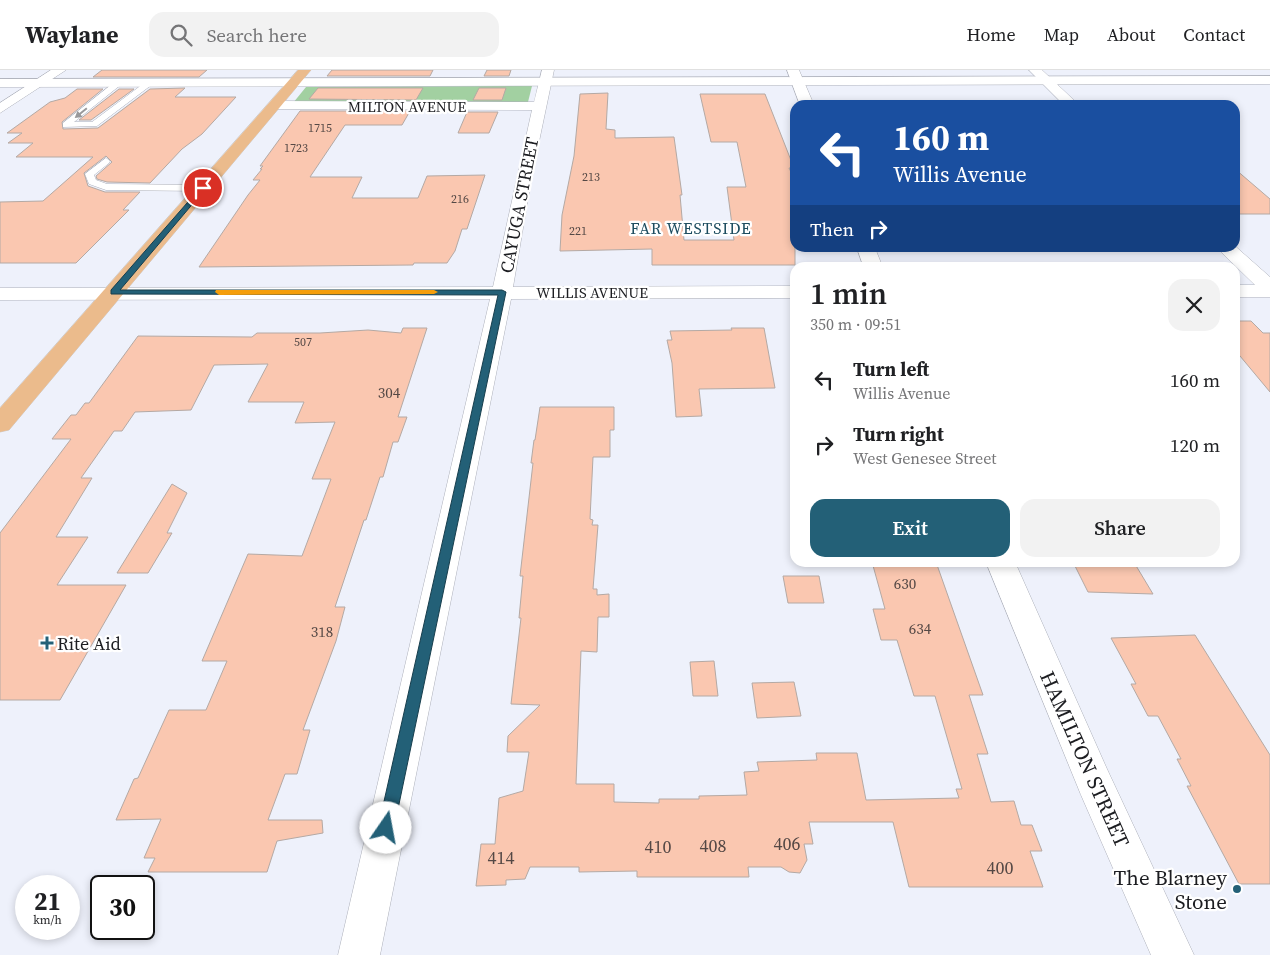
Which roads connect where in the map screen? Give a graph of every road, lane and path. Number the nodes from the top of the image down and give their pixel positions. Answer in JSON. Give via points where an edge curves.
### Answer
{"nodes":[{"id":1,"x":60,"y":70,"type":"edge"},
{"id":2,"x":1035,"y":70,"type":"edge"},
{"id":3,"x":299,"y":76,"type":"edge"},
{"id":4,"x":795,"y":76,"type":"edge"},
{"id":5,"x":1270,"y":80,"type":"edge"},
{"id":6,"x":1046,"y":81,"type":"junction"},
{"id":7,"x":119,"y":82,"type":"junction"},
{"id":8,"x":150,"y":82,"type":"junction"},
{"id":9,"x":0,"y":83,"type":"edge"},
{"id":10,"x":40,"y":83,"type":"junction"},
{"id":11,"x":544,"y":86,"type":"edge"},
{"id":12,"x":805,"y":100,"type":"edge"},
{"id":13,"x":1067,"y":100,"type":"edge"},
{"id":14,"x":275,"y":105,"type":"junction"},
{"id":15,"x":0,"y":108,"type":"edge"},
{"id":16,"x":106,"y":161,"type":"dead end"},
{"id":17,"x":203,"y":188,"type":"junction"},
{"id":18,"x":1230,"y":252,"type":"edge"},
{"id":19,"x":1270,"y":289,"type":"edge"},
{"id":20,"x":1240,"y":291,"type":"edge"},
{"id":21,"x":114,"y":292,"type":"junction"},
{"id":22,"x":502,"y":292,"type":"junction"},
{"id":23,"x":790,"y":292,"type":"edge"},
{"id":24,"x":0,"y":294,"type":"edge"},
{"id":25,"x":0,"y":424,"type":"edge"},
{"id":26,"x":1002,"y":567,"type":"edge"},
{"id":27,"x":359,"y":955,"type":"edge"},
{"id":28,"x":1173,"y":955,"type":"edge"}],
"edges":[{"from":1,"to":10,"type":"street"},
{"from":2,"to":6,"type":"street"},
{"from":3,"to":8,"type":"street","name":"MILTON AVENUE"},
{"from":3,"to":11,"type":"street","name":"MILTON AVENUE"},
{"from":3,"to":14,"type":"main road"},
{"from":4,"to":6,"type":"street","name":"MILTON AVENUE"},
{"from":4,"to":11,"type":"street","name":"MILTON AVENUE"},
{"from":4,"to":12,"type":"street"},
{"from":5,"to":6,"type":"street","name":"MILTON AVENUE"},
{"from":6,"to":13,"type":"street"},
{"from":7,"to":8,"type":"street","name":"MILTON AVENUE"},
{"from":7,"to":8,"type":"lane","one_way":true,"via":[[66,125],[94,124]]},
{"from":7,"to":10,"type":"street","name":"MILTON AVENUE"},
{"from":9,"to":10,"type":"street","name":"MILTON AVENUE"},
{"from":10,"to":15,"type":"street"},
{"from":11,"to":14,"type":"street","name":"MILTON AVENUE"},
{"from":11,"to":22,"type":"street","name":"CAYUGA STREET"},
{"from":14,"to":17,"type":"main road"},
{"from":16,"to":17,"type":"lane","via":[[89,174],[92,182],[106,187]]},
{"from":17,"to":21,"type":"main road"},
{"from":18,"to":19,"type":"street"},
{"from":19,"to":20,"type":"street"},
{"from":21,"to":22,"type":"street","name":"WILLIS AVENUE"},
{"from":21,"to":24,"type":"street","name":"WILLIS AVENUE"},
{"from":21,"to":25,"type":"main road"},
{"from":22,"to":23,"type":"street","name":"WILLIS AVENUE"},
{"from":22,"to":27,"type":"street","name":"CAYUGA STREET"},
{"from":26,"to":28,"type":"street","name":"HAMILTON STREET","via":[[1094,782]]}]}
